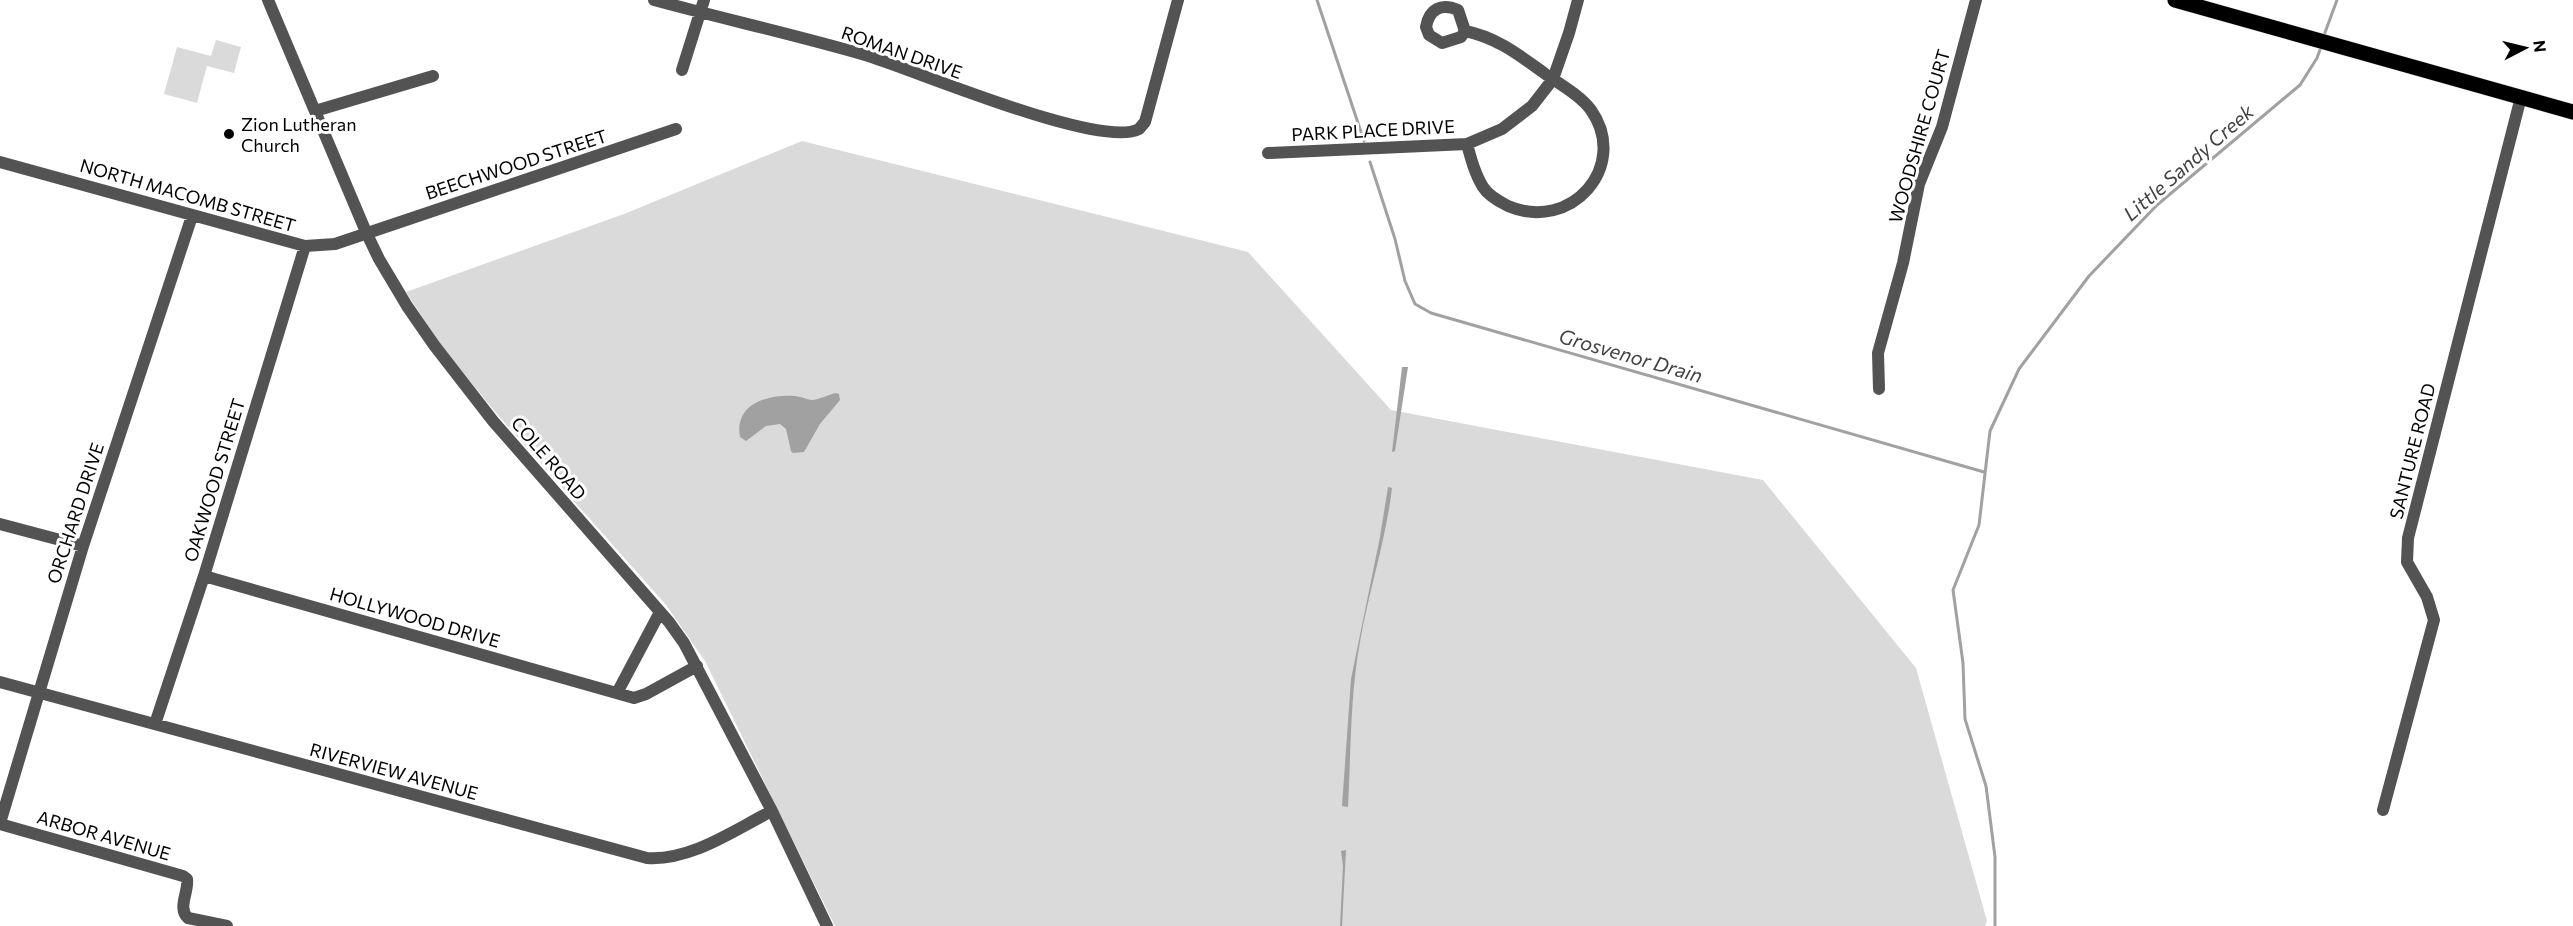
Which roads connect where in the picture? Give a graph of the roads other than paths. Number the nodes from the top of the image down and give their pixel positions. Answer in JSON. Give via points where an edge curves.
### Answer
{"nodes":[{"id":1,"x":268,"y":0,"type":"edge"},
{"id":2,"x":654,"y":0,"type":"edge"},
{"id":3,"x":704,"y":0,"type":"edge"},
{"id":4,"x":1178,"y":0,"type":"edge"},
{"id":5,"x":1578,"y":0,"type":"edge"},
{"id":6,"x":1976,"y":0,"type":"edge"},
{"id":7,"x":2175,"y":0,"type":"edge"},
{"id":8,"x":2198,"y":3,"type":"edge"},
{"id":9,"x":700,"y":13,"type":"junction"},
{"id":10,"x":1465,"y":31,"type":"dead end"},
{"id":11,"x":682,"y":70,"type":"dead end"},
{"id":12,"x":433,"y":75,"type":"dead end"},
{"id":13,"x":1553,"y":79,"type":"junction"},
{"id":14,"x":2520,"y":98,"type":"junction"},
{"id":15,"x":315,"y":111,"type":"junction"},
{"id":16,"x":2573,"y":112,"type":"edge"},
{"id":17,"x":676,"y":129,"type":"dead end"},
{"id":18,"x":1467,"y":144,"type":"junction"},
{"id":19,"x":1268,"y":153,"type":"dead end"},
{"id":20,"x":0,"y":162,"type":"edge"},
{"id":21,"x":192,"y":216,"type":"junction"},
{"id":22,"x":366,"y":232,"type":"junction"},
{"id":23,"x":305,"y":246,"type":"junction"},
{"id":24,"x":1879,"y":389,"type":"dead end"},
{"id":25,"x":0,"y":524,"type":"edge"},
{"id":26,"x":83,"y":546,"type":"junction"},
{"id":27,"x":204,"y":576,"type":"junction"},
{"id":28,"x":660,"y":612,"type":"junction"},
{"id":29,"x":697,"y":666,"type":"junction"},
{"id":30,"x":0,"y":682,"type":"edge"},
{"id":31,"x":38,"y":692,"type":"junction"},
{"id":32,"x":617,"y":693,"type":"junction"},
{"id":33,"x":155,"y":724,"type":"junction"},
{"id":34,"x":2383,"y":810,"type":"dead end"},
{"id":35,"x":772,"y":811,"type":"junction"},
{"id":36,"x":0,"y":824,"type":"edge"},
{"id":37,"x":227,"y":926,"type":"edge"},
{"id":38,"x":827,"y":926,"type":"edge"}],
"edges":[{"from":1,"to":15,"type":"street","name":"COLE ROAD"},
{"from":2,"to":9,"type":"street","name":"ROMAN DRIVE"},
{"from":3,"to":9,"type":"street"},
{"from":4,"to":9,"type":"street","name":"ROMAN DRIVE","via":[[1145,122],[1139,129],[1112,132],[1006,106],[864,55]]},
{"from":5,"to":13,"type":"street","name":"PARK PLACE DRIVE"},
{"from":6,"to":24,"type":"street","name":"WOODSHIRE COURT","via":[[1942,127],[1919,184],[1903,263],[1878,352]]},
{"from":7,"to":8,"type":"main road"},
{"from":8,"to":14,"type":"main road"},
{"from":9,"to":11,"type":"street"},
{"from":10,"to":13,"type":"street","via":[[1485,34]]},
{"from":12,"to":15,"type":"street"},
{"from":13,"to":18,"type":"street","name":"PARK PLACE DRIVE","via":[[1519,118]]},
{"from":13,"to":18,"type":"street","via":[[1590,108],[1601,135],[1595,180],[1575,202],[1545,213],[1522,212],[1501,203],[1484,189]]},
{"from":14,"to":16,"type":"main road"},
{"from":14,"to":34,"type":"street","name":"SANTURE ROAD","via":[[2408,538],[2408,562],[2427,597],[2432,631]]},
{"from":15,"to":22,"type":"street","name":"COLE ROAD"},
{"from":17,"to":22,"type":"street","name":"BEECHWOOD STREET"},
{"from":18,"to":19,"type":"street","name":"PARK PLACE DRIVE"},
{"from":20,"to":21,"type":"street","name":"NORTH MACOMB STREET"},
{"from":21,"to":23,"type":"street","name":"NORTH MACOMB STREET"},
{"from":21,"to":26,"type":"street","name":"ORCHARD DRIVE"},
{"from":22,"to":23,"type":"street","name":"NORTH MACOMB STREET","via":[[334,244]]},
{"from":22,"to":28,"type":"street","name":"COLE ROAD","via":[[388,276],[440,354],[493,421]]},
{"from":23,"to":27,"type":"street","name":"OAKWOOD STREET"},
{"from":25,"to":26,"type":"street"},
{"from":26,"to":31,"type":"street","name":"ORCHARD DRIVE"},
{"from":27,"to":32,"type":"street","name":"HOLLYWOOD DRIVE"},
{"from":27,"to":33,"type":"street","name":"OAKWOOD STREET"},
{"from":28,"to":29,"type":"street","name":"COLE ROAD"},
{"from":28,"to":32,"type":"street"},
{"from":29,"to":32,"type":"street","name":"HOLLYWOOD DRIVE","via":[[646,694],[634,698]]},
{"from":29,"to":35,"type":"street","name":"COLE ROAD"},
{"from":30,"to":31,"type":"street","name":"RIVERVIEW AVENUE"},
{"from":31,"to":33,"type":"street","name":"RIVERVIEW AVENUE"},
{"from":31,"to":36,"type":"street","name":"ORCHARD DRIVE"},
{"from":33,"to":35,"type":"street","name":"RIVERVIEW AVENUE","via":[[647,858],[686,853]]},
{"from":35,"to":38,"type":"street","name":"COLE ROAD"},
{"from":36,"to":37,"type":"street","name":"ARBOR AVENUE","via":[[183,876],[188,885],[184,915]]}]}
